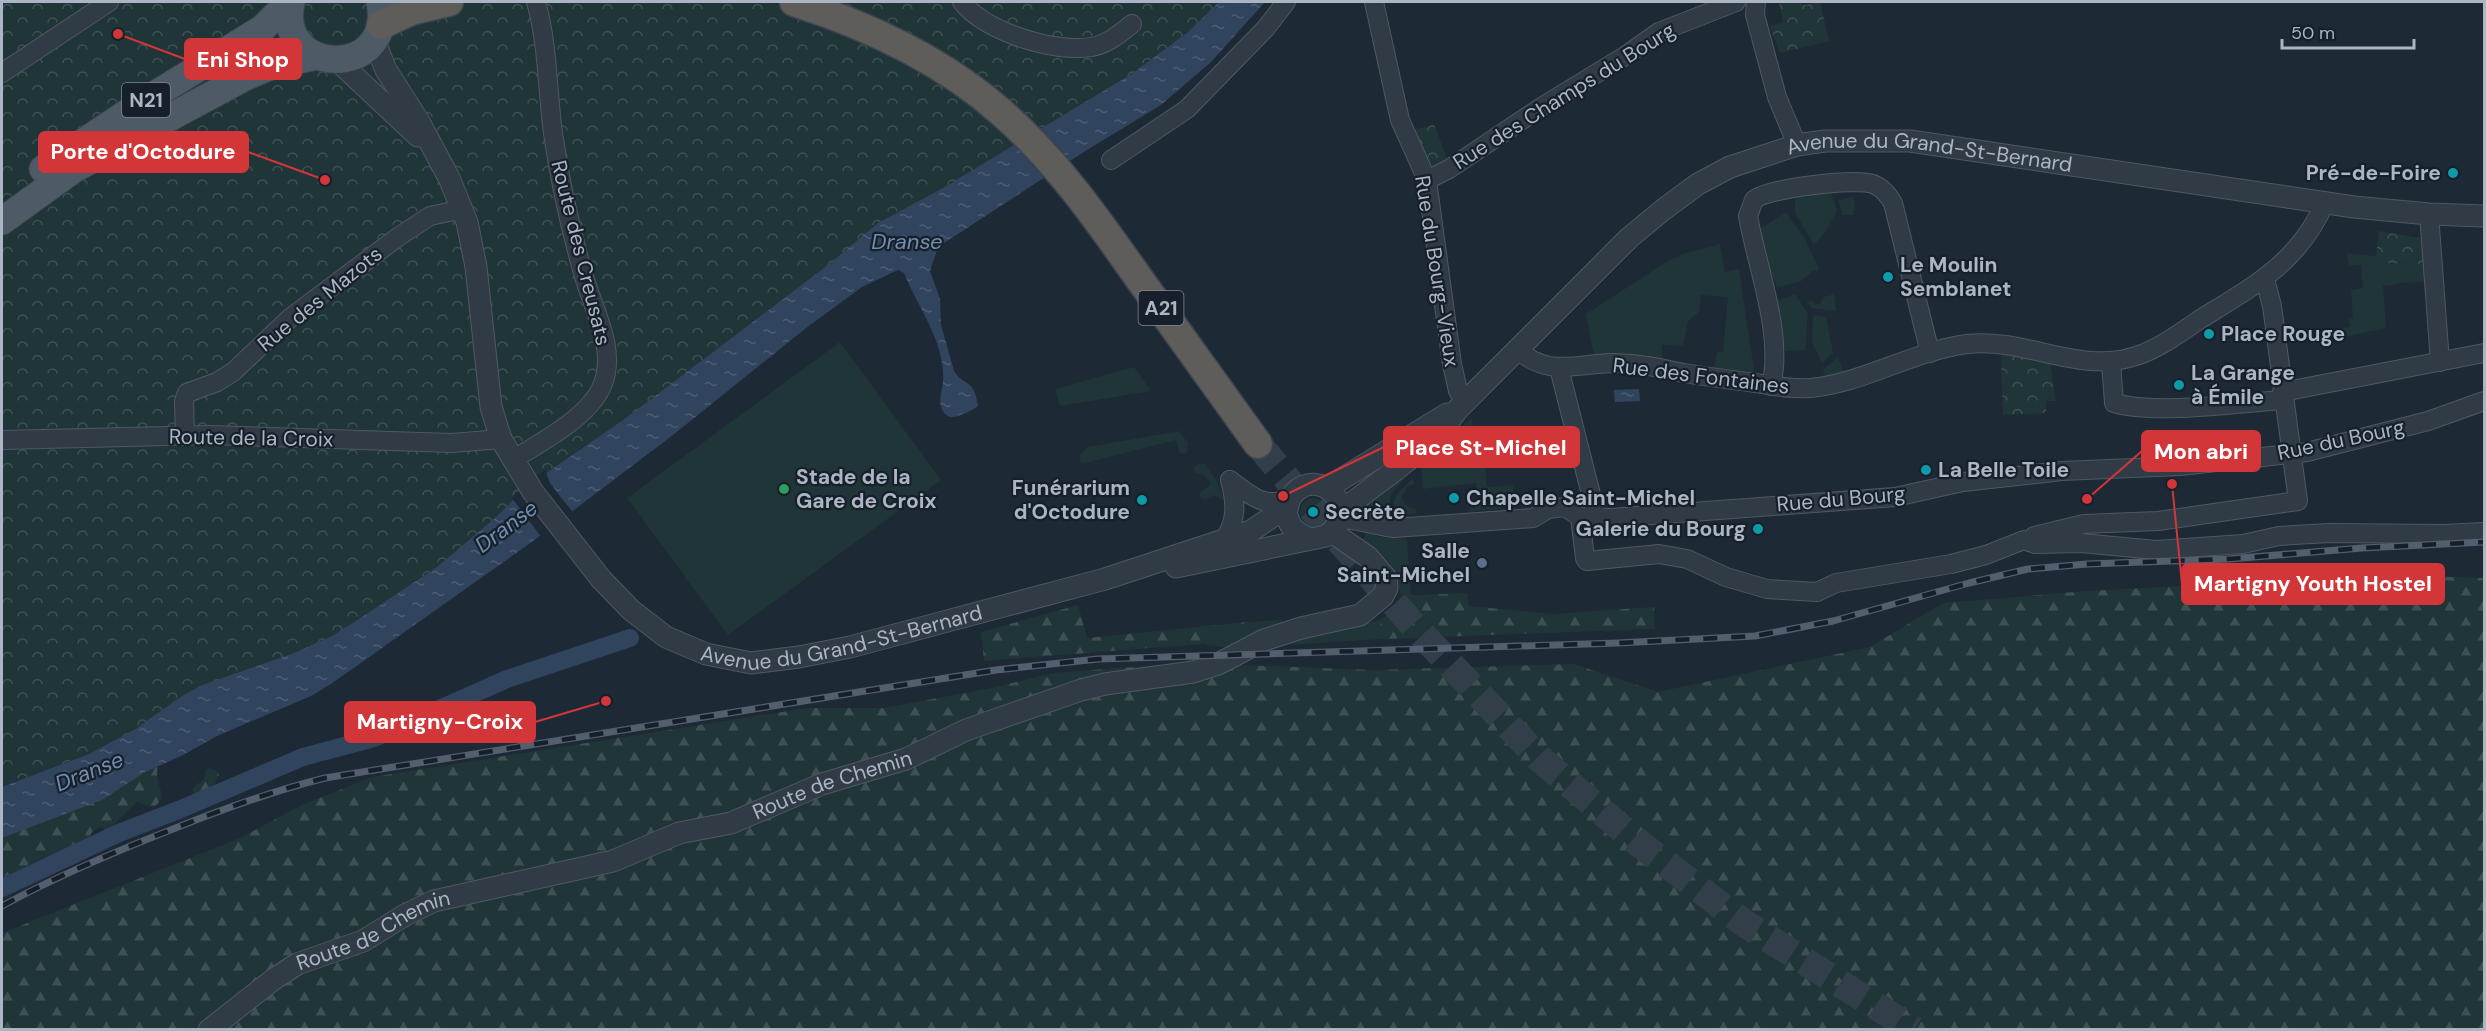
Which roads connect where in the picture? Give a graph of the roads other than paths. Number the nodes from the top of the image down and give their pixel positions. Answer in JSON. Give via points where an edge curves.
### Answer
{"nodes":[{"id":1,"x":109,"y":2,"type":"edge"},
{"id":2,"x":290,"y":2,"type":"edge"},
{"id":3,"x":449,"y":2,"type":"edge"},
{"id":4,"x":536,"y":2,"type":"edge"},
{"id":5,"x":794,"y":2,"type":"edge"},
{"id":6,"x":962,"y":2,"type":"edge"},
{"id":7,"x":1286,"y":2,"type":"edge"},
{"id":8,"x":1374,"y":2,"type":"edge"},
{"id":9,"x":1737,"y":2,"type":"edge"},
{"id":10,"x":1756,"y":2,"type":"edge"},
{"id":11,"x":378,"y":22,"type":"edge"},
{"id":12,"x":1132,"y":24,"type":"dead end"},
{"id":13,"x":328,"y":58,"type":"junction"},
{"id":14,"x":2,"y":73,"type":"edge"},
{"id":15,"x":1797,"y":145,"type":"junction"},
{"id":16,"x":436,"y":153,"type":"junction"},
{"id":17,"x":1111,"y":160,"type":"dead end"},
{"id":18,"x":1427,"y":180,"type":"junction"},
{"id":19,"x":2,"y":199,"type":"edge"},
{"id":20,"x":460,"y":202,"type":"junction"},
{"id":21,"x":2325,"y":202,"type":"junction"},
{"id":22,"x":2429,"y":214,"type":"junction"},
{"id":23,"x":2484,"y":216,"type":"edge"},
{"id":24,"x":2,"y":221,"type":"edge"},
{"id":25,"x":2265,"y":279,"type":"junction"},
{"id":26,"x":1518,"y":350,"type":"junction"},
{"id":27,"x":1930,"y":353,"type":"junction"},
{"id":28,"x":2484,"y":353,"type":"edge"},
{"id":29,"x":2111,"y":362,"type":"junction"},
{"id":30,"x":2440,"y":362,"type":"junction"},
{"id":31,"x":1559,"y":368,"type":"junction"},
{"id":32,"x":1771,"y":386,"type":"junction"},
{"id":33,"x":2283,"y":396,"type":"junction"},
{"id":34,"x":2484,"y":401,"type":"edge"},
{"id":35,"x":1462,"y":405,"type":"junction"},
{"id":36,"x":185,"y":435,"type":"junction"},
{"id":37,"x":501,"y":439,"type":"junction"},
{"id":38,"x":2,"y":441,"type":"edge"},
{"id":39,"x":1258,"y":444,"type":"tunnel mouth"},
{"id":40,"x":2292,"y":453,"type":"junction"},
{"id":41,"x":512,"y":460,"type":"junction"},
{"id":42,"x":1327,"y":488,"type":"junction"},
{"id":43,"x":1289,"y":503,"type":"junction"},
{"id":44,"x":1588,"y":517,"type":"junction"},
{"id":45,"x":1338,"y":521,"type":"junction"},
{"id":46,"x":2484,"y":532,"type":"edge"},
{"id":47,"x":1308,"y":538,"type":"junction"},
{"id":48,"x":1225,"y":539,"type":"junction"},
{"id":49,"x":2024,"y":540,"type":"junction"},
{"id":50,"x":1105,"y":579,"type":"junction"},
{"id":51,"x":209,"y":1029,"type":"edge"}],
"edges":[{"from":1,"to":14,"type":"street"},
{"from":2,"to":13,"type":"main road","number":"N21","via":[[293,33],[302,46]]},
{"from":2,"to":19,"type":"main road","number":"N21","via":[[263,28],[91,136]]},
{"from":3,"to":11,"type":"highway"},
{"from":4,"to":41,"type":"street","name":"Route des Creusats","via":[[561,185],[603,334],[606,372],[590,406]]},
{"from":5,"to":39,"type":"highway","number":"A21","via":[[856,24],[921,56],[966,84],[1023,133],[1061,173],[1113,241]]},
{"from":6,"to":12,"type":"street","via":[[993,26],[1026,39],[1066,46],[1092,47],[1113,39]]},
{"from":7,"to":17,"type":"street","via":[[1187,109]]},
{"from":8,"to":18,"type":"street","name":"Rue du Bourg-Vieux","via":[[1400,120]]},
{"from":9,"to":18,"type":"street","name":"Rue des Champs du Bourg","via":[[1659,32],[1449,170]]},
{"from":10,"to":15,"type":"street","via":[[1755,15],[1777,97]]},
{"from":11,"to":13,"type":"main road","number":"N21","via":[[359,54]]},
{"from":11,"to":16,"type":"street","name":"Avenue du Grand-St-Bernard","via":[[386,70]]},
{"from":13,"to":16,"type":"street","via":[[370,88]]},
{"from":13,"to":24,"type":"main road","number":"N21","via":[[271,66],[245,77],[74,169]]},
{"from":15,"to":21,"type":"street","name":"Avenue du Grand-St-Bernard","via":[[1825,141],[1910,141]]},
{"from":15,"to":26,"type":"street","name":"Avenue du Grand-St-Bernard","via":[[1730,167],[1681,196],[1629,238]]},
{"from":16,"to":20,"type":"street","name":"Avenue du Grand-St-Bernard"},
{"from":18,"to":35,"type":"street","name":"Rue du Bourg-Vieux","via":[[1452,364]]},
{"from":20,"to":36,"type":"street","name":"Rue des Mazots","via":[[398,237],[290,318],[233,372],[187,393]]},
{"from":20,"to":37,"type":"street","name":"Avenue du Grand-St-Bernard","via":[[476,267],[491,407]]},
{"from":21,"to":22,"type":"street","name":"Avenue du Grand-St-Bernard"},
{"from":21,"to":25,"type":"street","name":"Rue des Fontaines","via":[[2305,238]]},
{"from":22,"to":23,"type":"street","name":"Avenue du Grand-St-Bernard"},
{"from":22,"to":30,"type":"street"},
{"from":25,"to":29,"type":"street","name":"Rue des Fontaines","via":[[2170,338],[2138,355]]},
{"from":25,"to":33,"type":"street"},
{"from":26,"to":31,"type":"street","name":"Rue des Fontaines","via":[[1530,361]]},
{"from":26,"to":35,"type":"street","name":"Avenue du Grand-St-Bernard"},
{"from":27,"to":29,"type":"street","name":"Rue des Fontaines","via":[[1967,344],[2005,344],[2083,361]]},
{"from":27,"to":32,"type":"street","name":"Rue des Fontaines","via":[[1823,386]]},
{"from":27,"to":32,"type":"street","via":[[1893,203],[1884,191],[1873,184],[1851,183],[1796,188],[1758,197],[1748,216],[1773,339],[1776,362]]},
{"from":28,"to":30,"type":"street"},
{"from":29,"to":33,"type":"street","via":[[2114,403],[2126,406],[2172,407]]},
{"from":30,"to":33,"type":"street"},
{"from":31,"to":32,"type":"street","name":"Rue des Fontaines","via":[[1640,364]]},
{"from":31,"to":44,"type":"street"},
{"from":33,"to":40,"type":"street"},
{"from":34,"to":40,"type":"street","name":"Rue du Bourg","via":[[2428,422]]},
{"from":35,"to":42,"type":"street","name":"Avenue du Grand-St-Bernard"},
{"from":35,"to":45,"type":"street","name":"Avenue du Grand-St-Bernard","via":[[1436,436]]},
{"from":36,"to":37,"type":"street","name":"Route de la Croix","via":[[452,443]]},
{"from":36,"to":38,"type":"street","name":"Route de la Croix"},
{"from":37,"to":41,"type":"street","name":"Avenue du Grand-St-Bernard"},
{"from":40,"to":44,"type":"street","name":"Rue du Bourg","via":[[2180,466],[2062,471],[1963,482],[1894,497]]},
{"from":40,"to":49,"type":"street","via":[[2298,501],[2158,521],[2084,524]]},
{"from":41,"to":50,"type":"street","name":"Avenue du Grand-St-Bernard","via":[[564,533],[631,610],[666,637],[706,654],[751,663],[799,657]]},
{"from":42,"to":43,"type":"street","via":[[1305,486],[1294,493]]},
{"from":42,"to":45,"type":"street","via":[[1338,500]]},
{"from":43,"to":47,"type":"street","via":[[1291,526]]},
{"from":43,"to":48,"type":"street","name":"Avenue du Grand-St-Bernard","via":[[1251,531]]},
{"from":43,"to":48,"type":"street","via":[[1263,502],[1230,480],[1236,502],[1233,525]]},
{"from":44,"to":45,"type":"street","name":"Rue du Bourg","via":[[1565,507],[1548,509],[1533,518],[1394,528],[1356,519]]},
{"from":44,"to":49,"type":"street","via":[[1587,561],[1667,555],[1767,589],[1801,593],[1816,592],[1836,583],[1951,564]]},
{"from":45,"to":47,"type":"street","via":[[1320,538]]},
{"from":45,"to":51,"type":"street","name":"Route de Chemin","via":[[1386,578],[1383,596],[1360,615],[1264,640],[1193,672],[1081,690],[966,730],[906,759],[822,784],[731,823],[679,833],[613,861],[434,901],[363,942],[297,964]]},
{"from":46,"to":49,"type":"street","via":[[2330,533],[2157,550],[2081,543],[2035,544]]},
{"from":47,"to":50,"type":"street","name":"Avenue du Grand-St-Bernard"},
{"from":48,"to":50,"type":"street","name":"Avenue du Grand-St-Bernard"}]}
